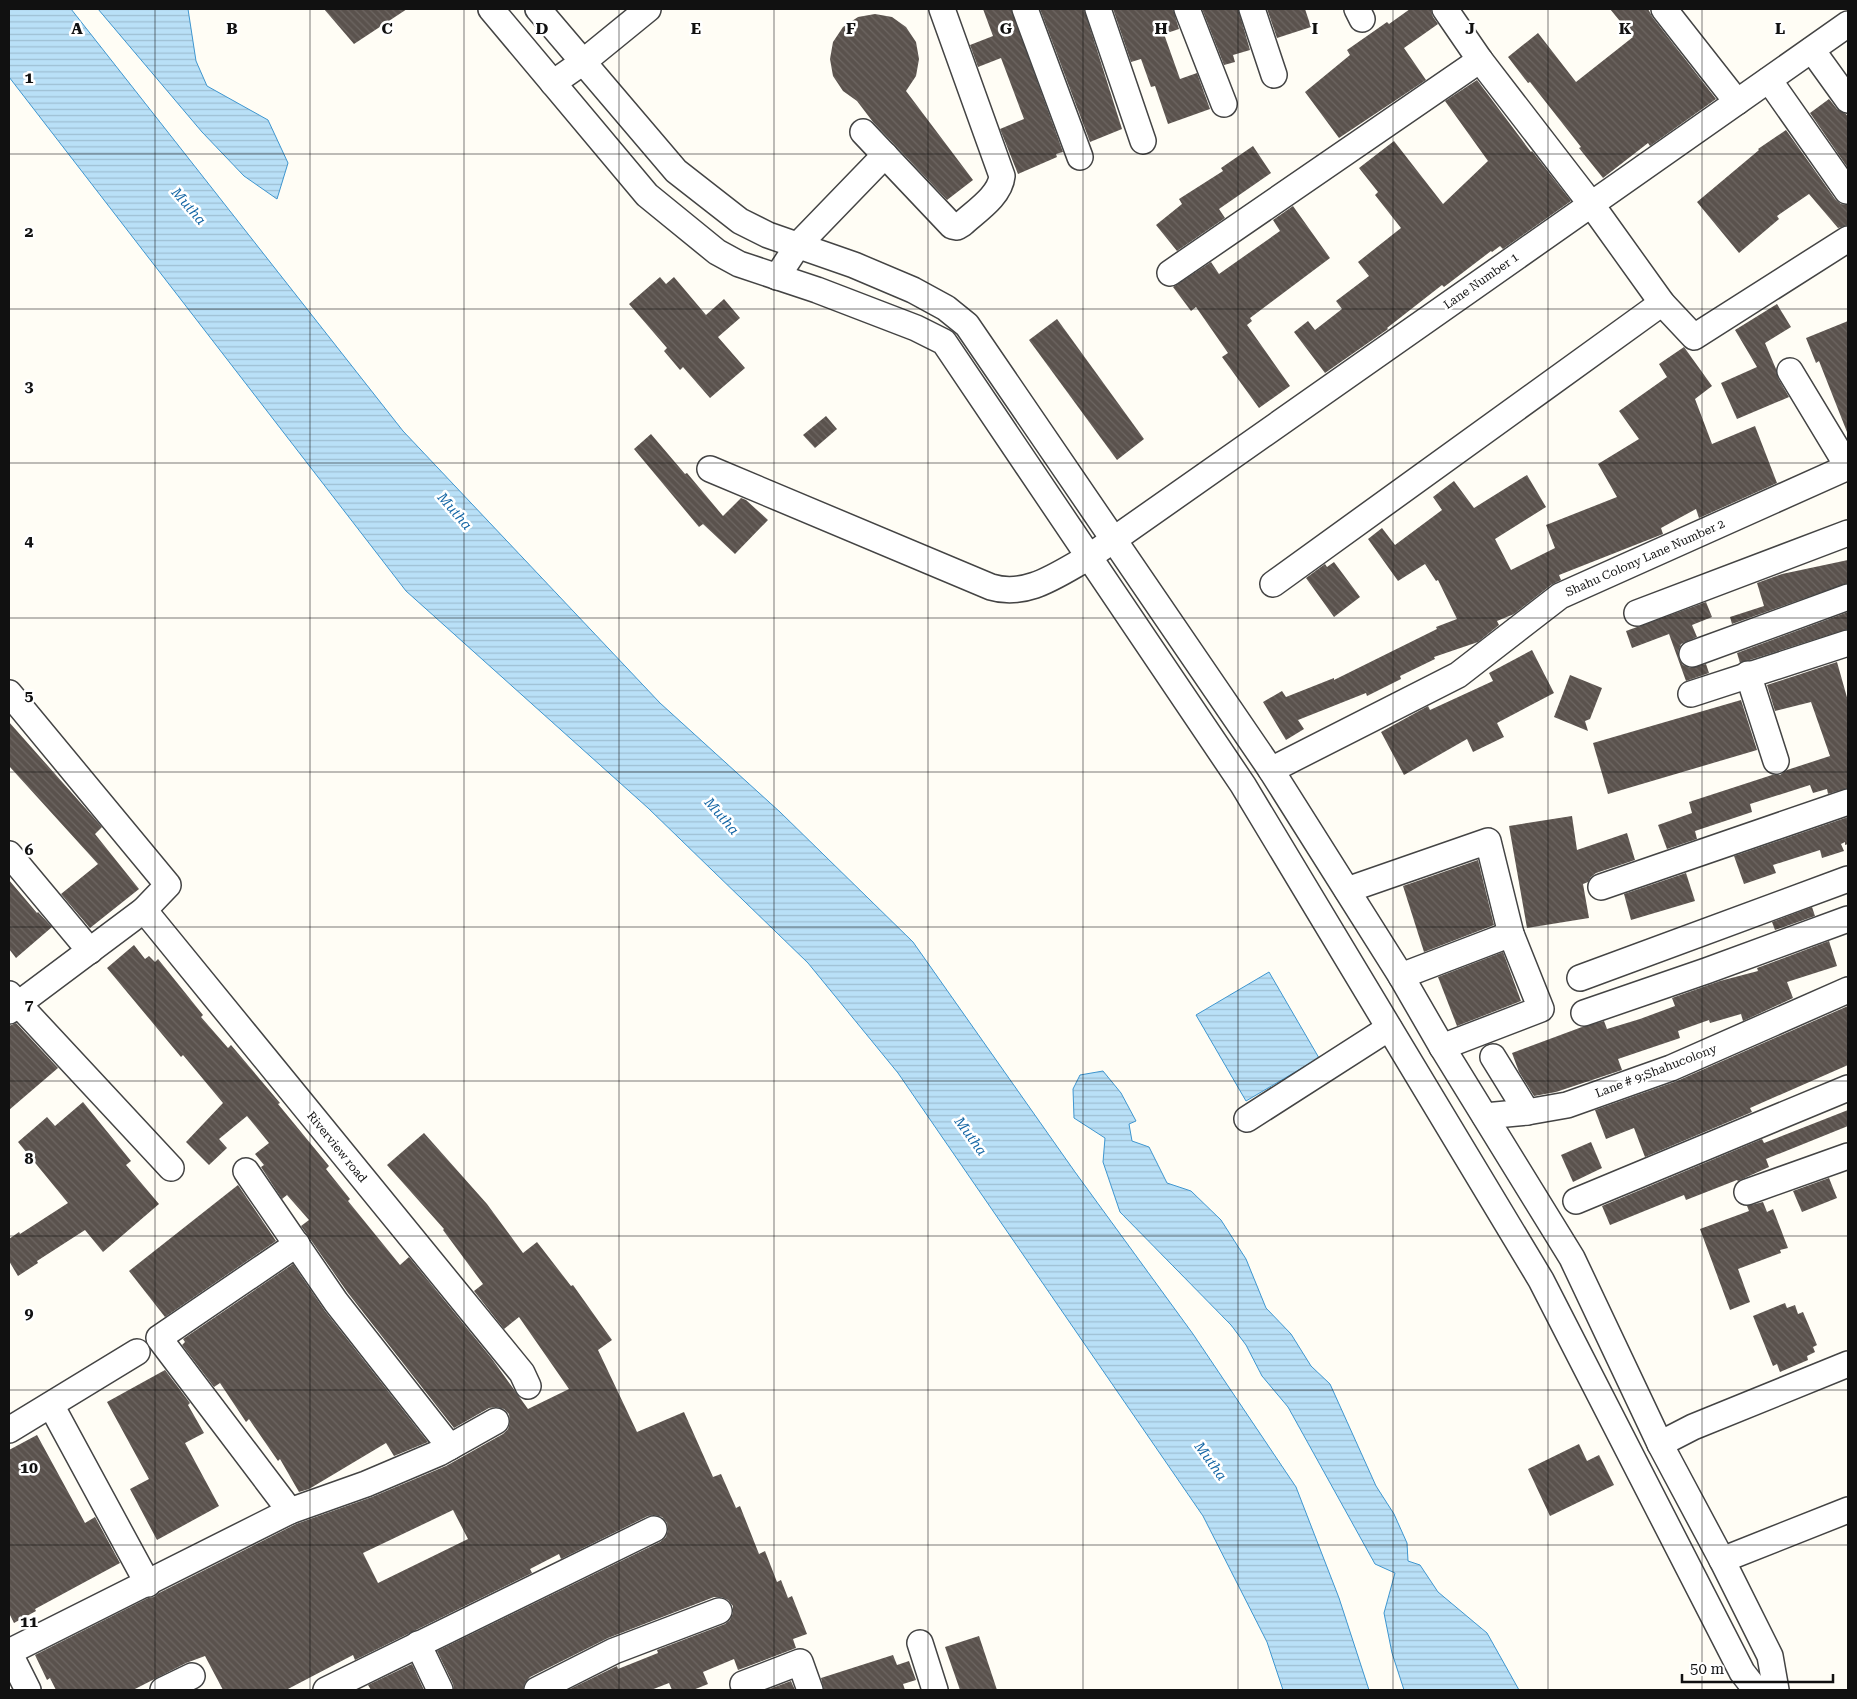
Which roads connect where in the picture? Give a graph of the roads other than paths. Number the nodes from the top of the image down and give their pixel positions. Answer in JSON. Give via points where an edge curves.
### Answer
{"nodes":[{"id":1,"x":491,"y":9,"type":"edge"},
{"id":2,"x":538,"y":9,"type":"edge"},
{"id":3,"x":648,"y":9,"type":"edge"},
{"id":4,"x":942,"y":9,"type":"edge"},
{"id":5,"x":1025,"y":9,"type":"edge"},
{"id":6,"x":1098,"y":9,"type":"edge"},
{"id":7,"x":1187,"y":9,"type":"edge"},
{"id":8,"x":1252,"y":9,"type":"edge"},
{"id":9,"x":1445,"y":9,"type":"edge"},
{"id":10,"x":1664,"y":9,"type":"edge"},
{"id":11,"x":1848,"y":24,"type":"edge"},
{"id":12,"x":1812,"y":50,"type":"junction"},
{"id":13,"x":1480,"y":60,"type":"junction"},
{"id":14,"x":583,"y":62,"type":"junction"},
{"id":15,"x":1274,"y":75,"type":"dead end"},
{"id":16,"x":1769,"y":80,"type":"junction"},
{"id":17,"x":553,"y":83,"type":"junction"},
{"id":18,"x":1848,"y":100,"type":"edge"},
{"id":19,"x":1737,"y":102,"type":"junction"},
{"id":20,"x":1224,"y":104,"type":"dead end"},
{"id":21,"x":863,"y":132,"type":"dead end"},
{"id":22,"x":1143,"y":141,"type":"dead end"},
{"id":23,"x":884,"y":154,"type":"junction"},
{"id":24,"x":1080,"y":157,"type":"dead end"},
{"id":25,"x":1847,"y":191,"type":"edge"},
{"id":26,"x":1591,"y":204,"type":"junction"},
{"id":27,"x":1848,"y":239,"type":"edge"},
{"id":28,"x":798,"y":246,"type":"junction"},
{"id":29,"x":1170,"y":273,"type":"dead end"},
{"id":30,"x":777,"y":277,"type":"junction"},
{"id":31,"x":1662,"y":303,"type":"junction"},
{"id":32,"x":1790,"y":371,"type":"dead end"},
{"id":33,"x":1848,"y":467,"type":"edge"},
{"id":34,"x":710,"y":469,"type":"dead end"},
{"id":35,"x":1848,"y":533,"type":"edge"},
{"id":36,"x":1114,"y":539,"type":"junction"},
{"id":37,"x":1089,"y":557,"type":"junction"},
{"id":38,"x":1273,"y":584,"type":"dead end"},
{"id":39,"x":1848,"y":597,"type":"edge"},
{"id":40,"x":1637,"y":613,"type":"dead end"},
{"id":41,"x":1848,"y":643,"type":"edge"},
{"id":42,"x":1692,"y":654,"type":"dead end"},
{"id":43,"x":1748,"y":674,"type":"junction"},
{"id":44,"x":9,"y":693,"type":"edge"},
{"id":45,"x":1691,"y":694,"type":"dead end"},
{"id":46,"x":1776,"y":761,"type":"dead end"},
{"id":47,"x":1271,"y":770,"type":"junction"},
{"id":48,"x":1848,"y":802,"type":"edge"},
{"id":49,"x":9,"y":854,"type":"edge"},
{"id":50,"x":1848,"y":879,"type":"edge"},
{"id":51,"x":1601,"y":887,"type":"dead end"},
{"id":52,"x":1347,"y":890,"type":"junction"},
{"id":53,"x":144,"y":910,"type":"junction"},
{"id":54,"x":1848,"y":919,"type":"edge"},
{"id":55,"x":1510,"y":934,"type":"junction"},
{"id":56,"x":90,"y":951,"type":"junction"},
{"id":57,"x":1402,"y":976,"type":"junction"},
{"id":58,"x":1580,"y":978,"type":"dead end"},
{"id":59,"x":1848,"y":990,"type":"edge"},
{"id":60,"x":12,"y":1003,"type":"edge"},
{"id":61,"x":1584,"y":1013,"type":"dead end"},
{"id":62,"x":1389,"y":1028,"type":"junction"},
{"id":63,"x":1442,"y":1047,"type":"junction"},
{"id":64,"x":1493,"y":1057,"type":"dead end"},
{"id":65,"x":1848,"y":1088,"type":"edge"},
{"id":66,"x":1527,"y":1112,"type":"junction"},
{"id":67,"x":1485,"y":1116,"type":"junction"},
{"id":68,"x":1247,"y":1119,"type":"dead end"},
{"id":69,"x":1848,"y":1156,"type":"edge"},
{"id":70,"x":171,"y":1168,"type":"dead end"},
{"id":71,"x":246,"y":1171,"type":"dead end"},
{"id":72,"x":1747,"y":1192,"type":"dead end"},
{"id":73,"x":1576,"y":1201,"type":"dead end"},
{"id":74,"x":297,"y":1244,"type":"junction"},
{"id":75,"x":137,"y":1352,"type":"dead end"},
{"id":76,"x":1848,"y":1364,"type":"edge"},
{"id":77,"x":528,"y":1386,"type":"dead end"},
{"id":78,"x":51,"y":1404,"type":"junction"},
{"id":79,"x":496,"y":1421,"type":"dead end"},
{"id":80,"x":9,"y":1430,"type":"edge"},
{"id":81,"x":1660,"y":1444,"type":"junction"},
{"id":82,"x":450,"y":1446,"type":"junction"},
{"id":83,"x":1848,"y":1510,"type":"edge"},
{"id":84,"x":290,"y":1512,"type":"junction"},
{"id":85,"x":654,"y":1529,"type":"dead end"},
{"id":86,"x":1722,"y":1560,"type":"junction"},
{"id":87,"x":148,"y":1584,"type":"junction"},
{"id":88,"x":719,"y":1612,"type":"dead end"},
{"id":89,"x":920,"y":1643,"type":"dead end"},
{"id":90,"x":418,"y":1644,"type":"junction"},
{"id":91,"x":192,"y":1676,"type":"dead end"},
{"id":92,"x":28,"y":1690,"type":"edge"},
{"id":93,"x":163,"y":1690,"type":"edge"},
{"id":94,"x":326,"y":1690,"type":"edge"},
{"id":95,"x":440,"y":1690,"type":"edge"},
{"id":96,"x":537,"y":1690,"type":"edge"},
{"id":97,"x":745,"y":1690,"type":"edge"},
{"id":98,"x":810,"y":1690,"type":"edge"},
{"id":99,"x":936,"y":1690,"type":"edge"},
{"id":100,"x":1756,"y":1690,"type":"edge"},
{"id":101,"x":1776,"y":1690,"type":"edge"}],
"edges":[{"from":1,"to":17,"type":"street"},
{"from":2,"to":14,"type":"street"},
{"from":3,"to":14,"type":"street"},
{"from":4,"to":23,"type":"street","via":[[1000,168],[1001,184],[997,192],[962,224],[952,226]]},
{"from":5,"to":24,"type":"street"},
{"from":6,"to":22,"type":"street"},
{"from":7,"to":20,"type":"street"},
{"from":8,"to":15,"type":"street"},
{"from":9,"to":13,"type":"street"},
{"from":10,"to":19,"type":"street"},
{"from":11,"to":12,"type":"street","name":"Lane Number 1"},
{"from":12,"to":16,"type":"street","name":"Lane Number 1"},
{"from":12,"to":18,"type":"street"},
{"from":13,"to":26,"type":"street"},
{"from":13,"to":29,"type":"street"},
{"from":14,"to":17,"type":"street"},
{"from":14,"to":28,"type":"street","via":[[676,171],[740,221]]},
{"from":16,"to":19,"type":"street","name":"Lane Number 1"},
{"from":16,"to":25,"type":"street"},
{"from":17,"to":30,"type":"street","via":[[647,195],[717,252],[739,264]]},
{"from":19,"to":26,"type":"street","name":"Lane Number 1"},
{"from":21,"to":23,"type":"street"},
{"from":23,"to":28,"type":"street"},
{"from":26,"to":31,"type":"street"},
{"from":26,"to":36,"type":"street","name":"Lane Number 1"},
{"from":27,"to":31,"type":"street","via":[[1694,337]]},
{"from":28,"to":30,"type":"street"},
{"from":28,"to":36,"type":"street","via":[[913,290],[946,308],[967,325]]},
{"from":30,"to":37,"type":"street","via":[[916,328],[944,342]]},
{"from":31,"to":38,"type":"street"},
{"from":32,"to":33,"type":"street"},
{"from":33,"to":47,"type":"street","name":"Shahu Colony Lane Number 2","via":[[1560,596],[1458,675]]},
{"from":34,"to":37,"type":"street","name":"Lane Number 1","via":[[1003,590],[1039,584]]},
{"from":35,"to":40,"type":"street"},
{"from":36,"to":37,"type":"street","name":"Lane Number 1"},
{"from":36,"to":47,"type":"street"},
{"from":37,"to":62,"type":"street","via":[[1243,785]]},
{"from":39,"to":42,"type":"street"},
{"from":41,"to":43,"type":"street"},
{"from":43,"to":45,"type":"street"},
{"from":43,"to":46,"type":"street"},
{"from":44,"to":53,"type":"street","via":[[168,885]]},
{"from":47,"to":52,"type":"street"},
{"from":48,"to":51,"type":"street"},
{"from":49,"to":56,"type":"street"},
{"from":50,"to":58,"type":"street"},
{"from":52,"to":55,"type":"street","via":[[1488,841]]},
{"from":52,"to":57,"type":"street"},
{"from":53,"to":56,"type":"street"},
{"from":53,"to":77,"type":"street","name":"Riverview road","via":[[516,1366]]},
{"from":54,"to":61,"type":"street"},
{"from":55,"to":57,"type":"street"},
{"from":55,"to":63,"type":"street","via":[[1540,1009]]},
{"from":56,"to":60,"type":"street"},
{"from":57,"to":63,"type":"street"},
{"from":59,"to":66,"type":"street","name":"Lane # 9;Shahucolony","via":[[1671,1068],[1567,1105]]},
{"from":60,"to":70,"type":"street"},
{"from":62,"to":68,"type":"street"},
{"from":62,"to":100,"type":"street","via":[[1541,1280],[1742,1672]]},
{"from":63,"to":67,"type":"street"},
{"from":64,"to":66,"type":"street"},
{"from":65,"to":73,"type":"street"},
{"from":66,"to":67,"type":"street","name":"Lane # 9;Shahucolony"},
{"from":67,"to":81,"type":"street","via":[[1572,1258]]},
{"from":69,"to":72,"type":"street"},
{"from":71,"to":74,"type":"street"},
{"from":74,"to":82,"type":"street","via":[[336,1302]]},
{"from":74,"to":84,"type":"street","via":[[159,1338]]},
{"from":75,"to":78,"type":"street"},
{"from":76,"to":81,"type":"street","via":[[1693,1427]]},
{"from":78,"to":80,"type":"street"},
{"from":78,"to":87,"type":"street"},
{"from":79,"to":82,"type":"street"},
{"from":81,"to":86,"type":"street"},
{"from":82,"to":84,"type":"street","via":[[366,1484]]},
{"from":83,"to":86,"type":"street"},
{"from":84,"to":87,"type":"street"},
{"from":85,"to":90,"type":"street"},
{"from":86,"to":101,"type":"street","via":[[1770,1656]]},
{"from":87,"to":92,"type":"street","via":[[9,1652]]},
{"from":88,"to":96,"type":"street","via":[[614,1651]]},
{"from":89,"to":99,"type":"street"},
{"from":90,"to":94,"type":"street"},
{"from":90,"to":95,"type":"street"},
{"from":91,"to":93,"type":"street"},
{"from":97,"to":98,"type":"street","via":[[743,1684],[800,1662]]}]}
